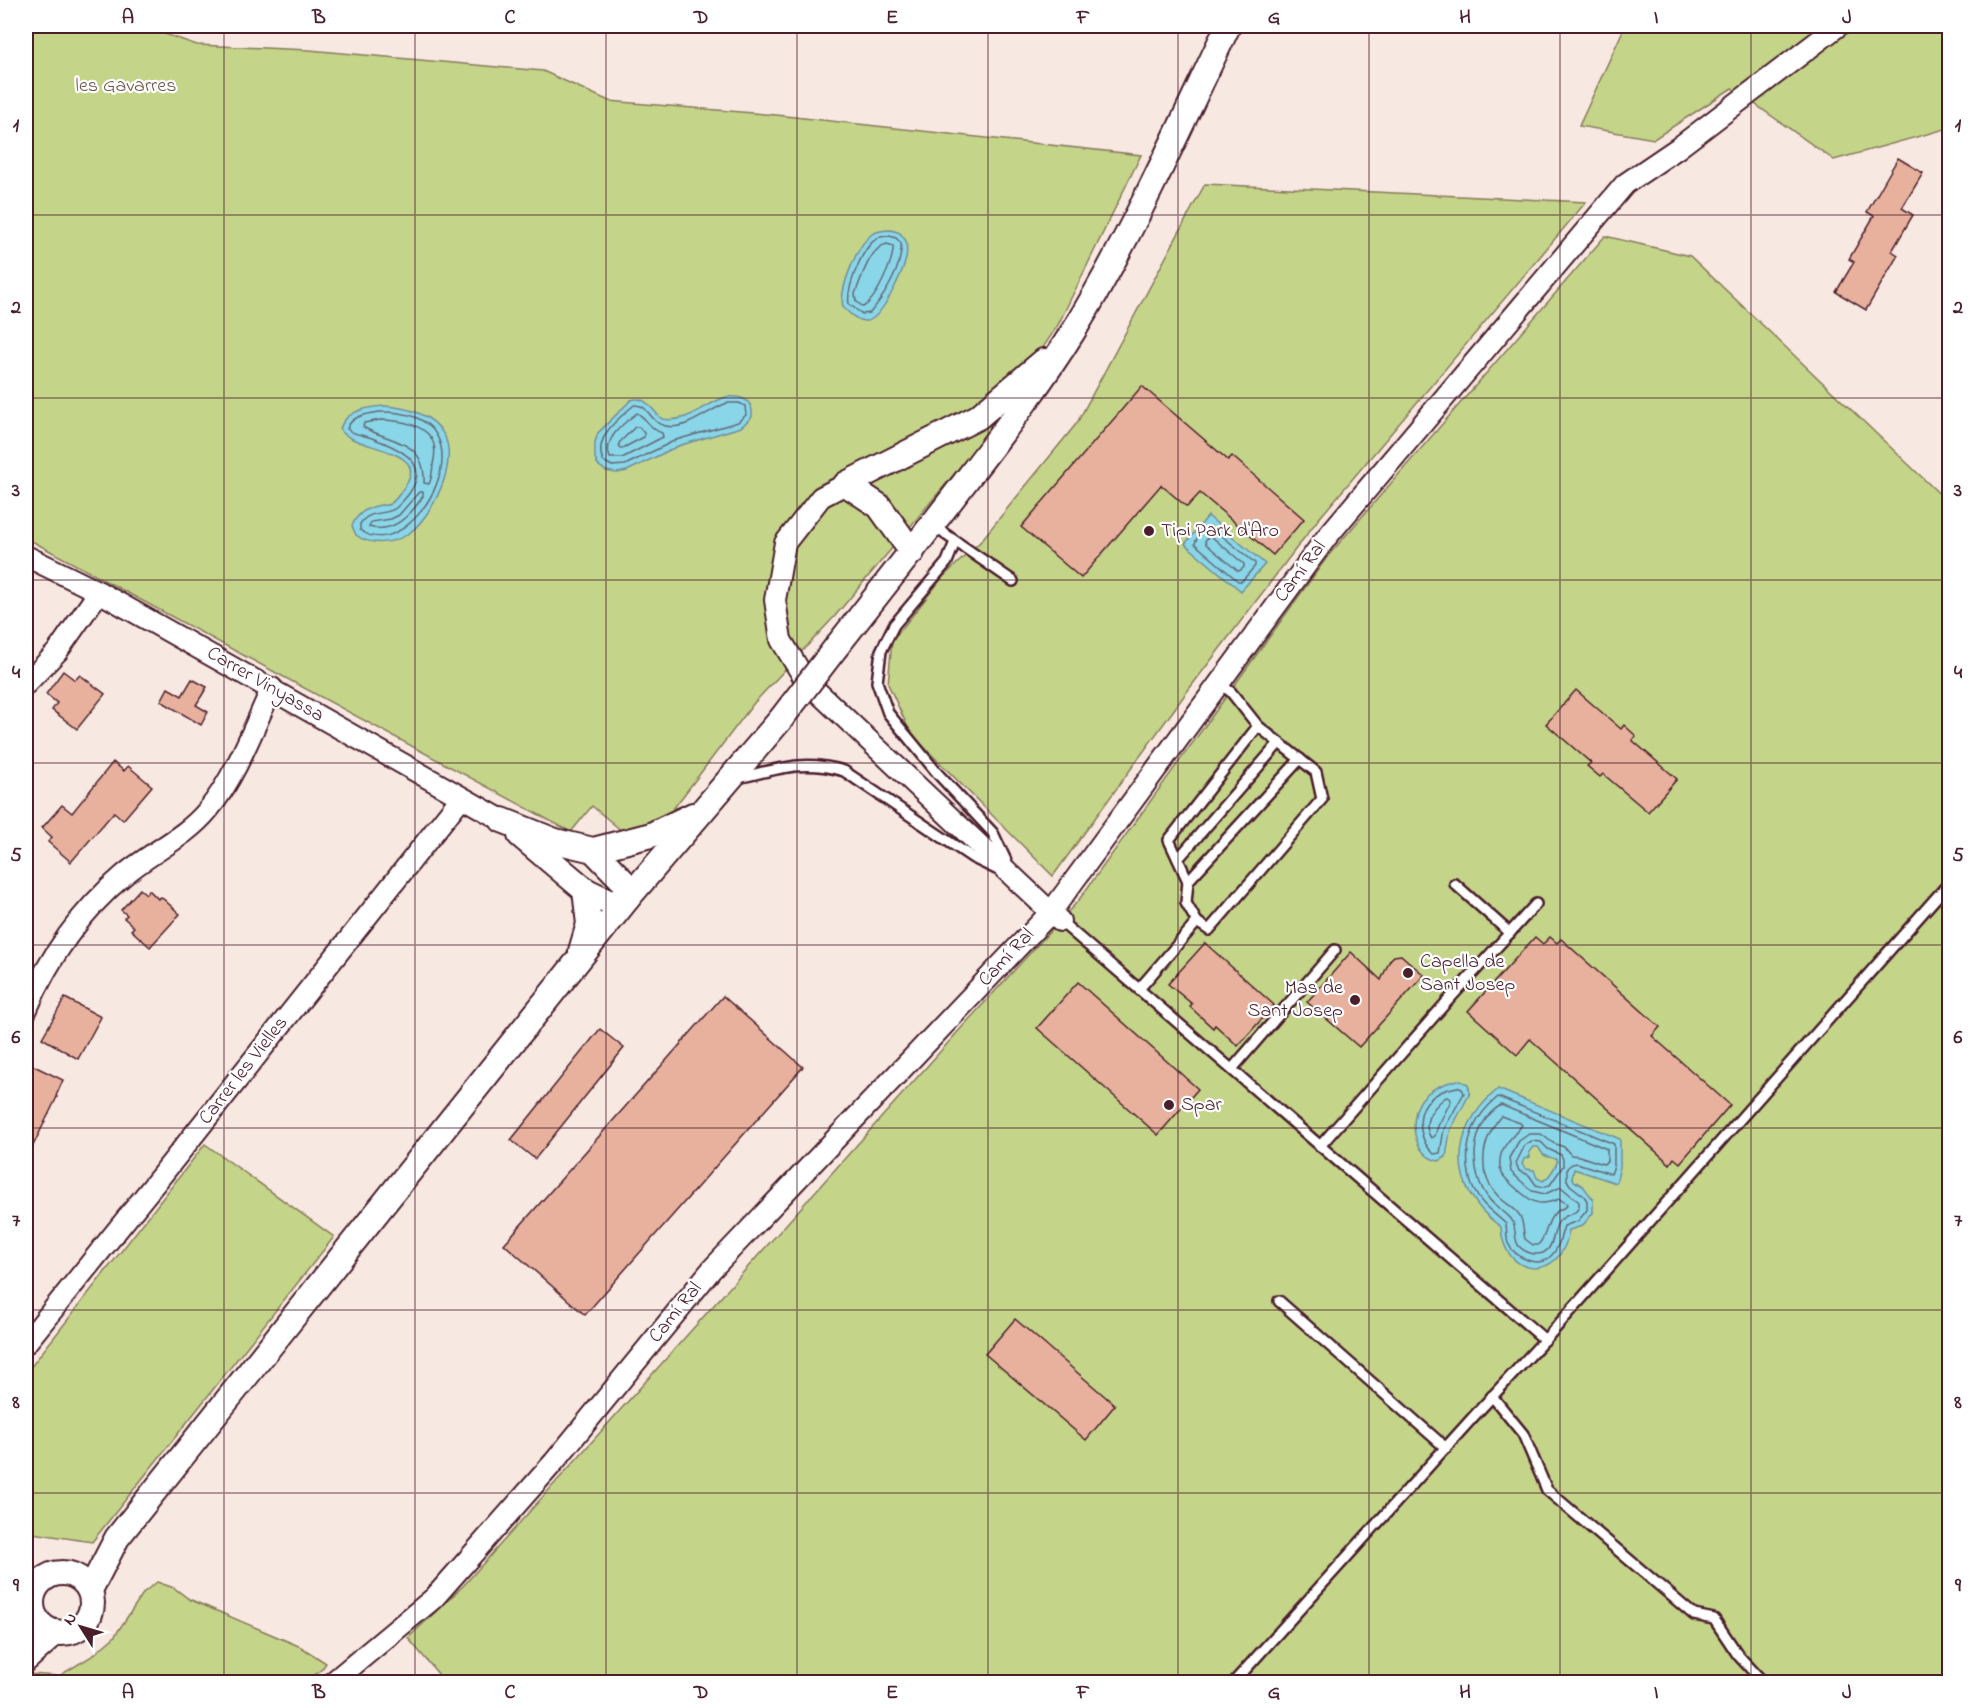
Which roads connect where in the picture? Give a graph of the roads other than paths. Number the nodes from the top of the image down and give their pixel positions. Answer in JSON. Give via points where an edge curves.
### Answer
{"nodes":[{"id":1,"x":1228,"y":26,"type":"edge"},
{"id":2,"x":1838,"y":26,"type":"edge"},
{"id":3,"x":1074,"y":330,"type":"junction"},
{"id":4,"x":846,"y":484,"type":"junction"},
{"id":5,"x":932,"y":525,"type":"junction"},
{"id":6,"x":955,"y":542,"type":"junction"},
{"id":7,"x":912,"y":552,"type":"junction"},
{"id":8,"x":26,"y":556,"type":"edge"},
{"id":9,"x":1013,"y":581,"type":"dead end"},
{"id":10,"x":99,"y":592,"type":"junction"},
{"id":11,"x":1219,"y":683,"type":"junction"},
{"id":12,"x":26,"y":684,"type":"edge"},
{"id":13,"x":272,"y":688,"type":"junction"},
{"id":14,"x":1258,"y":726,"type":"junction"},
{"id":15,"x":1279,"y":743,"type":"junction"},
{"id":16,"x":1300,"y":759,"type":"junction"},
{"id":17,"x":727,"y":781,"type":"junction"},
{"id":18,"x":461,"y":798,"type":"junction"},
{"id":19,"x":701,"y":812,"type":"junction"},
{"id":20,"x":502,"y":820,"type":"junction"},
{"id":21,"x":593,"y":850,"type":"junction"},
{"id":22,"x":1178,"y":859,"type":"junction"},
{"id":23,"x":1014,"y":878,"type":"junction"},
{"id":24,"x":1188,"y":881,"type":"junction"},
{"id":25,"x":1950,"y":882,"type":"edge"},
{"id":26,"x":1455,"y":885,"type":"dead end"},
{"id":27,"x":585,"y":890,"type":"junction"},
{"id":28,"x":628,"y":898,"type":"junction"},
{"id":29,"x":1536,"y":904,"type":"dead end"},
{"id":30,"x":1055,"y":916,"type":"junction"},
{"id":31,"x":1197,"y":922,"type":"junction"},
{"id":32,"x":1510,"y":933,"type":"junction"},
{"id":33,"x":1335,"y":950,"type":"dead end"},
{"id":34,"x":579,"y":959,"type":"junction"},
{"id":35,"x":1139,"y":989,"type":"junction"},
{"id":36,"x":26,"y":1011,"type":"edge"},
{"id":37,"x":1232,"y":1069,"type":"junction"},
{"id":38,"x":1320,"y":1146,"type":"junction"},
{"id":39,"x":1279,"y":1301,"type":"dead end"},
{"id":40,"x":1545,"y":1340,"type":"junction"},
{"id":41,"x":26,"y":1343,"type":"edge"},
{"id":42,"x":1492,"y":1396,"type":"junction"},
{"id":43,"x":1446,"y":1448,"type":"junction"},
{"id":44,"x":117,"y":1538,"type":"junction"},
{"id":45,"x":70,"y":1573,"type":"junction"},
{"id":46,"x":32,"y":1579,"type":"edge"},
{"id":47,"x":90,"y":1590,"type":"junction"},
{"id":48,"x":30,"y":1625,"type":"edge"},
{"id":49,"x":56,"y":1632,"type":"junction"},
{"id":50,"x":26,"y":1659,"type":"edge"},
{"id":51,"x":333,"y":1683,"type":"edge"},
{"id":52,"x":1234,"y":1683,"type":"edge"},
{"id":53,"x":1763,"y":1683,"type":"edge"}],
"edges":[{"from":1,"to":3,"type":"street","via":[[1156,176]]},
{"from":2,"to":11,"type":"street","name":"Camí Ral","via":[[1625,184],[1326,538]]},
{"from":3,"to":4,"type":"street","via":[[978,417]]},
{"from":3,"to":5,"type":"street","via":[[1042,380]]},
{"from":4,"to":7,"type":"street","via":[[879,506]]},
{"from":4,"to":23,"type":"street","via":[[821,497],[785,543],[775,600],[781,640],[806,681]]},
{"from":5,"to":6,"type":"lane"},
{"from":5,"to":7,"type":"street"},
{"from":6,"to":9,"type":"lane"},
{"from":6,"to":23,"type":"lane","via":[[947,562],[894,625],[881,651],[877,682],[888,713],[993,833]]},
{"from":7,"to":17,"type":"street","bridge":true,"via":[[781,719]]},
{"from":8,"to":10,"type":"street","name":"Carrer Vinyassa"},
{"from":10,"to":12,"type":"street","via":[[57,652]]},
{"from":10,"to":13,"type":"street","name":"Carrer Vinyassa"},
{"from":11,"to":14,"type":"lane"},
{"from":11,"to":30,"type":"street","name":"Camí Ral"},
{"from":13,"to":18,"type":"street","name":"Carrer Vinyassa"},
{"from":13,"to":36,"type":"street","via":[[227,781],[207,811],[169,845],[125,874],[81,918],[52,958]]},
{"from":14,"to":15,"type":"lane"},
{"from":14,"to":22,"type":"lane","via":[[1169,840]]},
{"from":15,"to":16,"type":"lane"},
{"from":15,"to":22,"type":"lane"},
{"from":16,"to":24,"type":"lane"},
{"from":16,"to":31,"type":"lane","via":[[1316,772],[1322,800],[1209,930]]},
{"from":17,"to":19,"type":"street"},
{"from":17,"to":23,"type":"lane","via":[[792,766],[826,766],[844,771],[973,858]]},
{"from":18,"to":20,"type":"street","name":"Carrer Vinyassa"},
{"from":18,"to":41,"type":"street","name":"Carrer les Vielles"},
{"from":19,"to":21,"type":"street","via":[[651,835]]},
{"from":19,"to":28,"type":"street"},
{"from":20,"to":21,"type":"street","via":[[555,841]]},
{"from":20,"to":27,"type":"street"},
{"from":21,"to":28,"type":"street","via":[[624,882]]},
{"from":22,"to":24,"type":"lane"},
{"from":23,"to":30,"type":"street"},
{"from":24,"to":31,"type":"lane","via":[[1186,903]]},
{"from":25,"to":40,"type":"lane"},
{"from":26,"to":32,"type":"lane"},
{"from":27,"to":28,"type":"street","via":[[610,902]]},
{"from":27,"to":34,"type":"street","via":[[589,924]]},
{"from":28,"to":34,"type":"street"},
{"from":29,"to":32,"type":"lane"},
{"from":30,"to":35,"type":"lane"},
{"from":30,"to":51,"type":"street","name":"Camí Ral","via":[[712,1269],[554,1462],[441,1590]]},
{"from":31,"to":35,"type":"lane"},
{"from":32,"to":38,"type":"lane"},
{"from":33,"to":37,"type":"lane"},
{"from":34,"to":44,"type":"street"},
{"from":35,"to":37,"type":"lane"},
{"from":37,"to":38,"type":"lane"},
{"from":38,"to":40,"type":"lane"},
{"from":39,"to":43,"type":"lane"},
{"from":40,"to":42,"type":"lane"},
{"from":42,"to":43,"type":"lane"},
{"from":42,"to":53,"type":"lane","via":[[1523,1434],[1547,1490],[1694,1615],[1714,1620]]},
{"from":43,"to":52,"type":"lane"},
{"from":44,"to":45,"type":"street"},
{"from":44,"to":47,"type":"street"},
{"from":45,"to":46,"type":"street"},
{"from":45,"to":47,"type":"street"},
{"from":46,"to":48,"type":"street"},
{"from":47,"to":49,"type":"street","via":[[93,1604],[86,1622],[70,1632]]},
{"from":48,"to":49,"type":"street","via":[[42,1625]]},
{"from":49,"to":50,"type":"street"}]}
